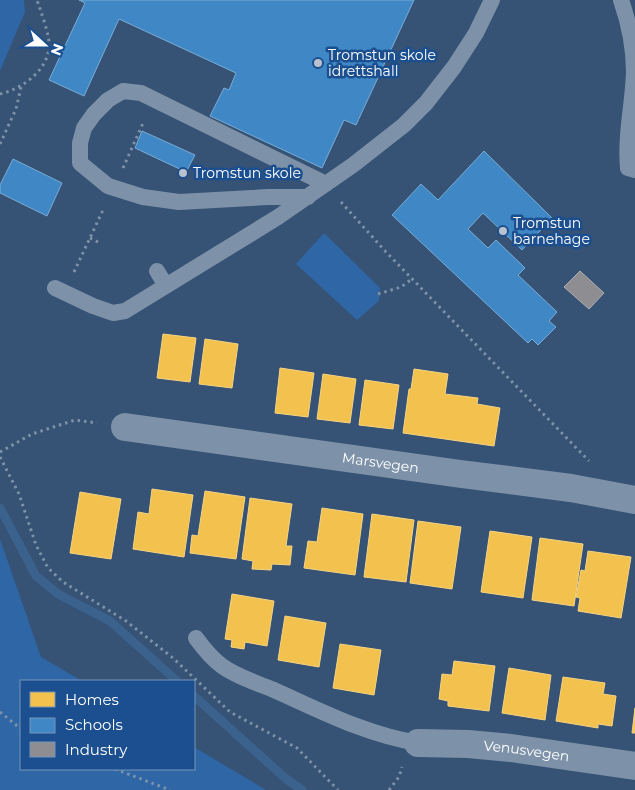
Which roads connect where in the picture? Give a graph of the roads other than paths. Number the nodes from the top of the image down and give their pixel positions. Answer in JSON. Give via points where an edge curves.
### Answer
{"nodes":[{"id":1,"x":492,"y":0,"type":"edge"},
{"id":2,"x":622,"y":0,"type":"edge"},
{"id":3,"x":635,"y":170,"type":"edge"},
{"id":4,"x":326,"y":184,"type":"junction"},
{"id":5,"x":308,"y":197,"type":"junction"},
{"id":6,"x":157,"y":270,"type":"dead end"},
{"id":7,"x":166,"y":286,"type":"junction"},
{"id":8,"x":55,"y":288,"type":"dead end"},
{"id":9,"x":124,"y":427,"type":"road end"},
{"id":10,"x":635,"y":500,"type":"edge"},
{"id":11,"x":196,"y":638,"type":"dead end"},
{"id":12,"x":418,"y":743,"type":"joint"},
{"id":13,"x":635,"y":766,"type":"edge"}],
"edges":[{"from":1,"to":4,"type":"lane","via":[[454,67],[421,108],[404,125]]},
{"from":2,"to":3,"type":"lane","via":[[632,40],[633,81],[627,151],[628,168]]},
{"from":4,"to":5,"type":"lane"},
{"from":4,"to":5,"type":"lane","via":[[141,93],[123,91],[108,100],[84,128],[80,163],[108,186],[143,197],[179,202]]},
{"from":5,"to":7,"type":"lane"},
{"from":6,"to":7,"type":"lane"},
{"from":7,"to":8,"type":"lane","via":[[125,311],[113,313]]},
{"from":9,"to":10,"type":"street","name":"Marsvegen","via":[[571,488]]},
{"from":11,"to":12,"type":"lane","via":[[212,659],[229,670],[371,732]]},
{"from":12,"to":13,"type":"street","name":"Venusvegen","via":[[511,748]]}]}
